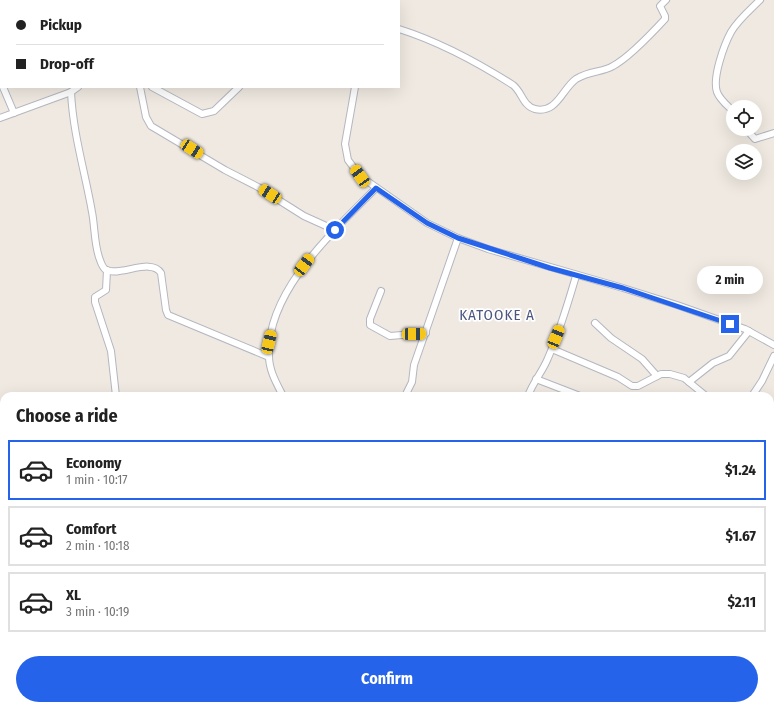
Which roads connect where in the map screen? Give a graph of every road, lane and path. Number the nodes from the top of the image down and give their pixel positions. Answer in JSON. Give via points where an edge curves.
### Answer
{"nodes":[{"id":1,"x":666,"y":0,"type":"edge"},
{"id":2,"x":760,"y":0,"type":"edge"},
{"id":3,"x":400,"y":29,"type":"edge"},
{"id":4,"x":3,"y":88,"type":"edge"},
{"id":5,"x":77,"y":88,"type":"edge"},
{"id":6,"x":140,"y":88,"type":"edge"},
{"id":7,"x":154,"y":88,"type":"edge"},
{"id":8,"x":238,"y":88,"type":"edge"},
{"id":9,"x":353,"y":88,"type":"edge"},
{"id":10,"x":71,"y":92,"type":"junction"},
{"id":11,"x":726,"y":104,"type":"edge"},
{"id":12,"x":14,"y":113,"type":"junction"},
{"id":13,"x":0,"y":118,"type":"edge"},
{"id":14,"x":774,"y":133,"type":"edge"},
{"id":15,"x":752,"y":136,"type":"edge"},
{"id":16,"x":376,"y":188,"type":"junction"},
{"id":17,"x":335,"y":230,"type":"junction"},
{"id":18,"x":458,"y":238,"type":"junction"},
{"id":19,"x":107,"y":270,"type":"junction"},
{"id":20,"x":576,"y":276,"type":"junction"},
{"id":21,"x":382,"y":291,"type":"dead end"},
{"id":22,"x":595,"y":323,"type":"dead end"},
{"id":23,"x":749,"y":332,"type":"junction"},
{"id":24,"x":426,"y":333,"type":"junction"},
{"id":25,"x":774,"y":345,"type":"edge"},
{"id":26,"x":552,"y":349,"type":"junction"},
{"id":27,"x":774,"y":356,"type":"edge"},
{"id":28,"x":269,"y":357,"type":"junction"},
{"id":29,"x":657,"y":376,"type":"junction"},
{"id":30,"x":536,"y":379,"type":"junction"},
{"id":31,"x":689,"y":382,"type":"junction"},
{"id":32,"x":116,"y":392,"type":"edge"},
{"id":33,"x":281,"y":392,"type":"edge"},
{"id":34,"x":407,"y":392,"type":"edge"},
{"id":35,"x":530,"y":392,"type":"edge"},
{"id":36,"x":570,"y":392,"type":"edge"},
{"id":37,"x":701,"y":392,"type":"edge"},
{"id":38,"x":755,"y":392,"type":"edge"}],
"edges":[{"from":1,"to":3,"type":"street","via":[[660,6],[665,19],[622,60],[605,70],[591,71],[575,80],[556,103],[547,109],[528,106],[515,87],[452,49]]},
{"from":2,"to":11,"type":"street","via":[[742,17],[732,32],[716,76],[716,91]]},
{"from":4,"to":12,"type":"street"},
{"from":5,"to":10,"type":"street"},
{"from":6,"to":17,"type":"street","via":[[146,117],[151,126],[304,216]]},
{"from":7,"to":8,"type":"street","via":[[202,114],[214,112]]},
{"from":9,"to":16,"type":"street","via":[[345,144],[348,160],[360,176]]},
{"from":10,"to":12,"type":"street"},
{"from":10,"to":19,"type":"street","via":[[74,134],[92,210],[99,258]]},
{"from":12,"to":13,"type":"street"},
{"from":14,"to":15,"type":"street","via":[[755,139]]},
{"from":16,"to":17,"type":"street"},
{"from":16,"to":18,"type":"street","via":[[427,223]]},
{"from":17,"to":28,"type":"street","via":[[320,245],[286,294],[272,332]]},
{"from":18,"to":20,"type":"street"},
{"from":18,"to":24,"type":"street"},
{"from":19,"to":28,"type":"street","via":[[155,268],[161,273],[168,315]]},
{"from":19,"to":32,"type":"street","via":[[106,290],[95,297],[95,302],[111,351]]},
{"from":20,"to":23,"type":"street","via":[[623,288]]},
{"from":20,"to":26,"type":"street"},
{"from":21,"to":24,"type":"street","via":[[370,324],[390,336]]},
{"from":22,"to":29,"type":"street","via":[[611,338],[642,359]]},
{"from":23,"to":25,"type":"street"},
{"from":23,"to":31,"type":"street","via":[[729,356],[713,362]]},
{"from":24,"to":34,"type":"street"},
{"from":26,"to":29,"type":"street","via":[[635,386]]},
{"from":26,"to":30,"type":"street"},
{"from":27,"to":38,"type":"street"},
{"from":28,"to":33,"type":"street","via":[[275,381]]},
{"from":29,"to":31,"type":"street","via":[[670,374]]},
{"from":30,"to":35,"type":"street"},
{"from":30,"to":36,"type":"street"},
{"from":31,"to":37,"type":"street"}]}
